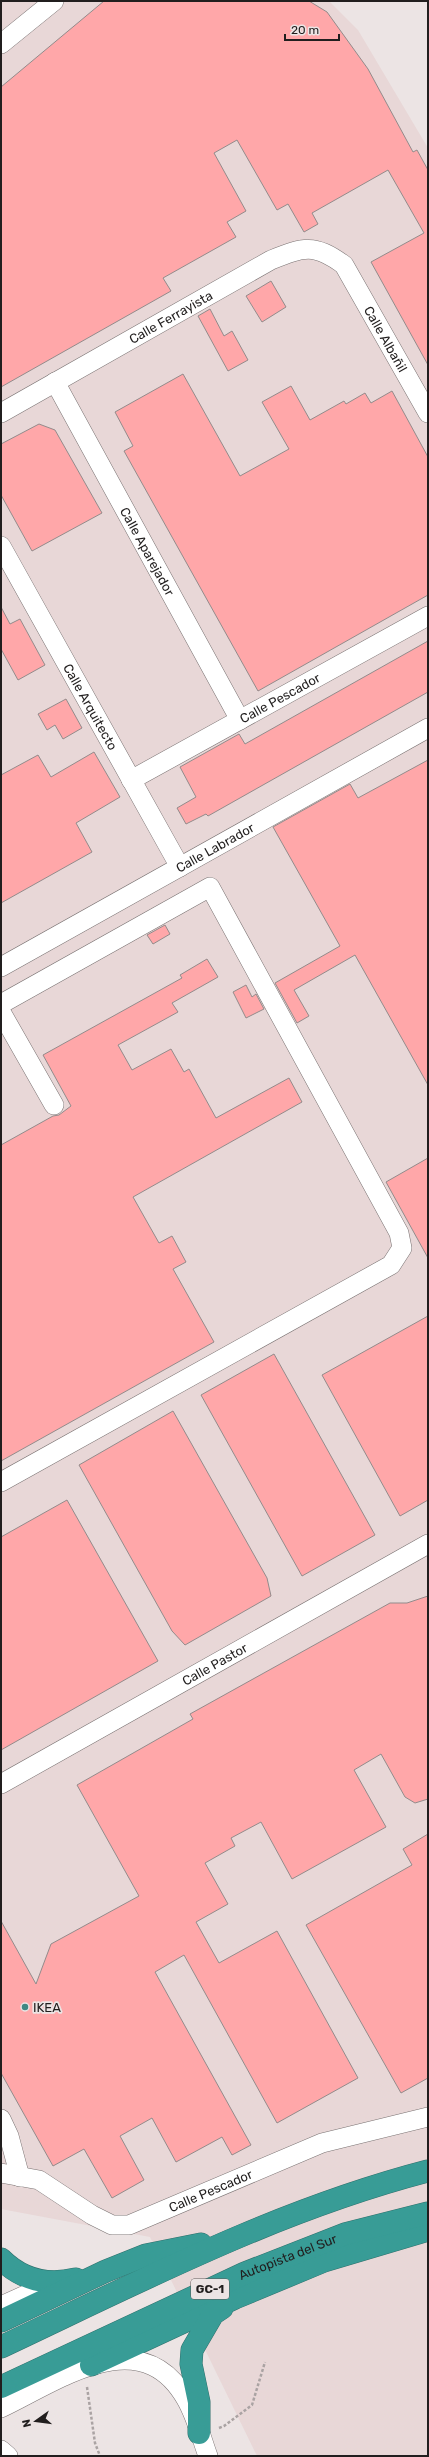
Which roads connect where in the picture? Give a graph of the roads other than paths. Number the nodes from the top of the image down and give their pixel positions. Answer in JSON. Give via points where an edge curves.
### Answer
{"nodes":[{"id":1,"x":54,"y":1,"type":"edge"},
{"id":2,"x":1,"y":44,"type":"edge"},
{"id":3,"x":344,"y":265,"type":"joint"},
{"id":4,"x":55,"y":382,"type":"junction"},
{"id":5,"x":428,"y":413,"type":"edge"},
{"id":6,"x":1,"y":414,"type":"edge"},
{"id":7,"x":1,"y":546,"type":"edge"},
{"id":8,"x":428,"y":616,"type":"edge"},
{"id":9,"x":240,"y":720,"type":"junction"},
{"id":10,"x":428,"y":728,"type":"edge"},
{"id":11,"x":132,"y":780,"type":"junction"},
{"id":12,"x":180,"y":867,"type":"junction"},
{"id":13,"x":1,"y":967,"type":"edge"},
{"id":14,"x":1,"y":1004,"type":"edge"},
{"id":15,"x":1,"y":1012,"type":"edge"},
{"id":16,"x":54,"y":1105,"type":"dead end"},
{"id":17,"x":1,"y":1482,"type":"edge"},
{"id":18,"x":428,"y":1544,"type":"edge"},
{"id":19,"x":1,"y":1784,"type":"edge"},
{"id":20,"x":428,"y":2117,"type":"edge"},
{"id":21,"x":1,"y":2119,"type":"edge"},
{"id":22,"x":428,"y":2171,"type":"edge"},
{"id":23,"x":1,"y":2173,"type":"edge"},
{"id":24,"x":20,"y":2177,"type":"junction"},
{"id":25,"x":428,"y":2213,"type":"edge"},
{"id":26,"x":428,"y":2230,"type":"edge"},
{"id":27,"x":238,"y":2236,"type":"junction"},
{"id":28,"x":1,"y":2259,"type":"edge"},
{"id":29,"x":106,"y":2271,"type":"junction"},
{"id":30,"x":59,"y":2283,"type":"junction"},
{"id":31,"x":235,"y":2298,"type":"junction"},
{"id":32,"x":1,"y":2306,"type":"edge"},
{"id":33,"x":1,"y":2321,"type":"edge"},
{"id":34,"x":1,"y":2347,"type":"edge"},
{"id":35,"x":88,"y":2372,"type":"junction"},
{"id":36,"x":2,"y":2401,"type":"edge"},
{"id":37,"x":199,"y":2433,"type":"junction"},
{"id":38,"x":1,"y":2450,"type":"edge"},
{"id":39,"x":8,"y":2456,"type":"edge"},
{"id":40,"x":195,"y":2456,"type":"edge"},
{"id":41,"x":208,"y":2456,"type":"edge"}],
"edges":[{"from":1,"to":2,"type":"street"},
{"from":3,"to":4,"type":"street","name":"Calle Ferrayista","via":[[328,253],[307,248],[285,254]]},
{"from":3,"to":5,"type":"street","name":"Calle Albañil"},
{"from":4,"to":6,"type":"street","name":"Calle Ferrayista"},
{"from":4,"to":9,"type":"street","name":"Calle Aparejador"},
{"from":7,"to":11,"type":"street","name":"Calle Arquitecto"},
{"from":8,"to":9,"type":"street","name":"Calle Pescador"},
{"from":9,"to":11,"type":"street","name":"Calle Pescador"},
{"from":10,"to":12,"type":"street","name":"Calle Labrador"},
{"from":11,"to":12,"type":"street","name":"Calle Arquitecto"},
{"from":12,"to":13,"type":"street","name":"Calle Labrador"},
{"from":14,"to":17,"type":"street","via":[[210,887],[399,1233],[402,1248],[391,1265]]},
{"from":15,"to":16,"type":"street"},
{"from":18,"to":19,"type":"street","name":"Calle Pastor"},
{"from":20,"to":24,"type":"street","name":"Calle Pescador","via":[[322,2142],[129,2225],[112,2225],[92,2215],[40,2180]]},
{"from":21,"to":24,"type":"street","via":[[9,2136]]},
{"from":22,"to":27,"type":"highway","number":"GC-1","via":[[298,2211]]},
{"from":23,"to":24,"type":"street","name":"Calle Pescador"},
{"from":25,"to":36,"type":"highway","name":"Autopista del Sur","number":"GC-1","via":[[345,2234],[245,2272]]},
{"from":26,"to":31,"type":"highway","via":[[324,2261]]},
{"from":27,"to":29,"type":"highway","via":[[146,2255]]},
{"from":27,"to":34,"type":"highway","number":"GC-1"},
{"from":28,"to":30,"type":"highway","via":[[29,2279]]},
{"from":29,"to":30,"type":"highway"},
{"from":29,"to":33,"type":"highway"},
{"from":30,"to":32,"type":"street"},
{"from":31,"to":35,"type":"highway"},
{"from":31,"to":37,"type":"highway","via":[[213,2314],[192,2350],[191,2364],[199,2402]]},
{"from":35,"to":36,"type":"street"},
{"from":35,"to":37,"type":"street","via":[[111,2359],[131,2359],[166,2375],[186,2399]]},
{"from":37,"to":40,"type":"street"},
{"from":37,"to":41,"type":"street"},
{"from":38,"to":39,"type":"street"}]}
